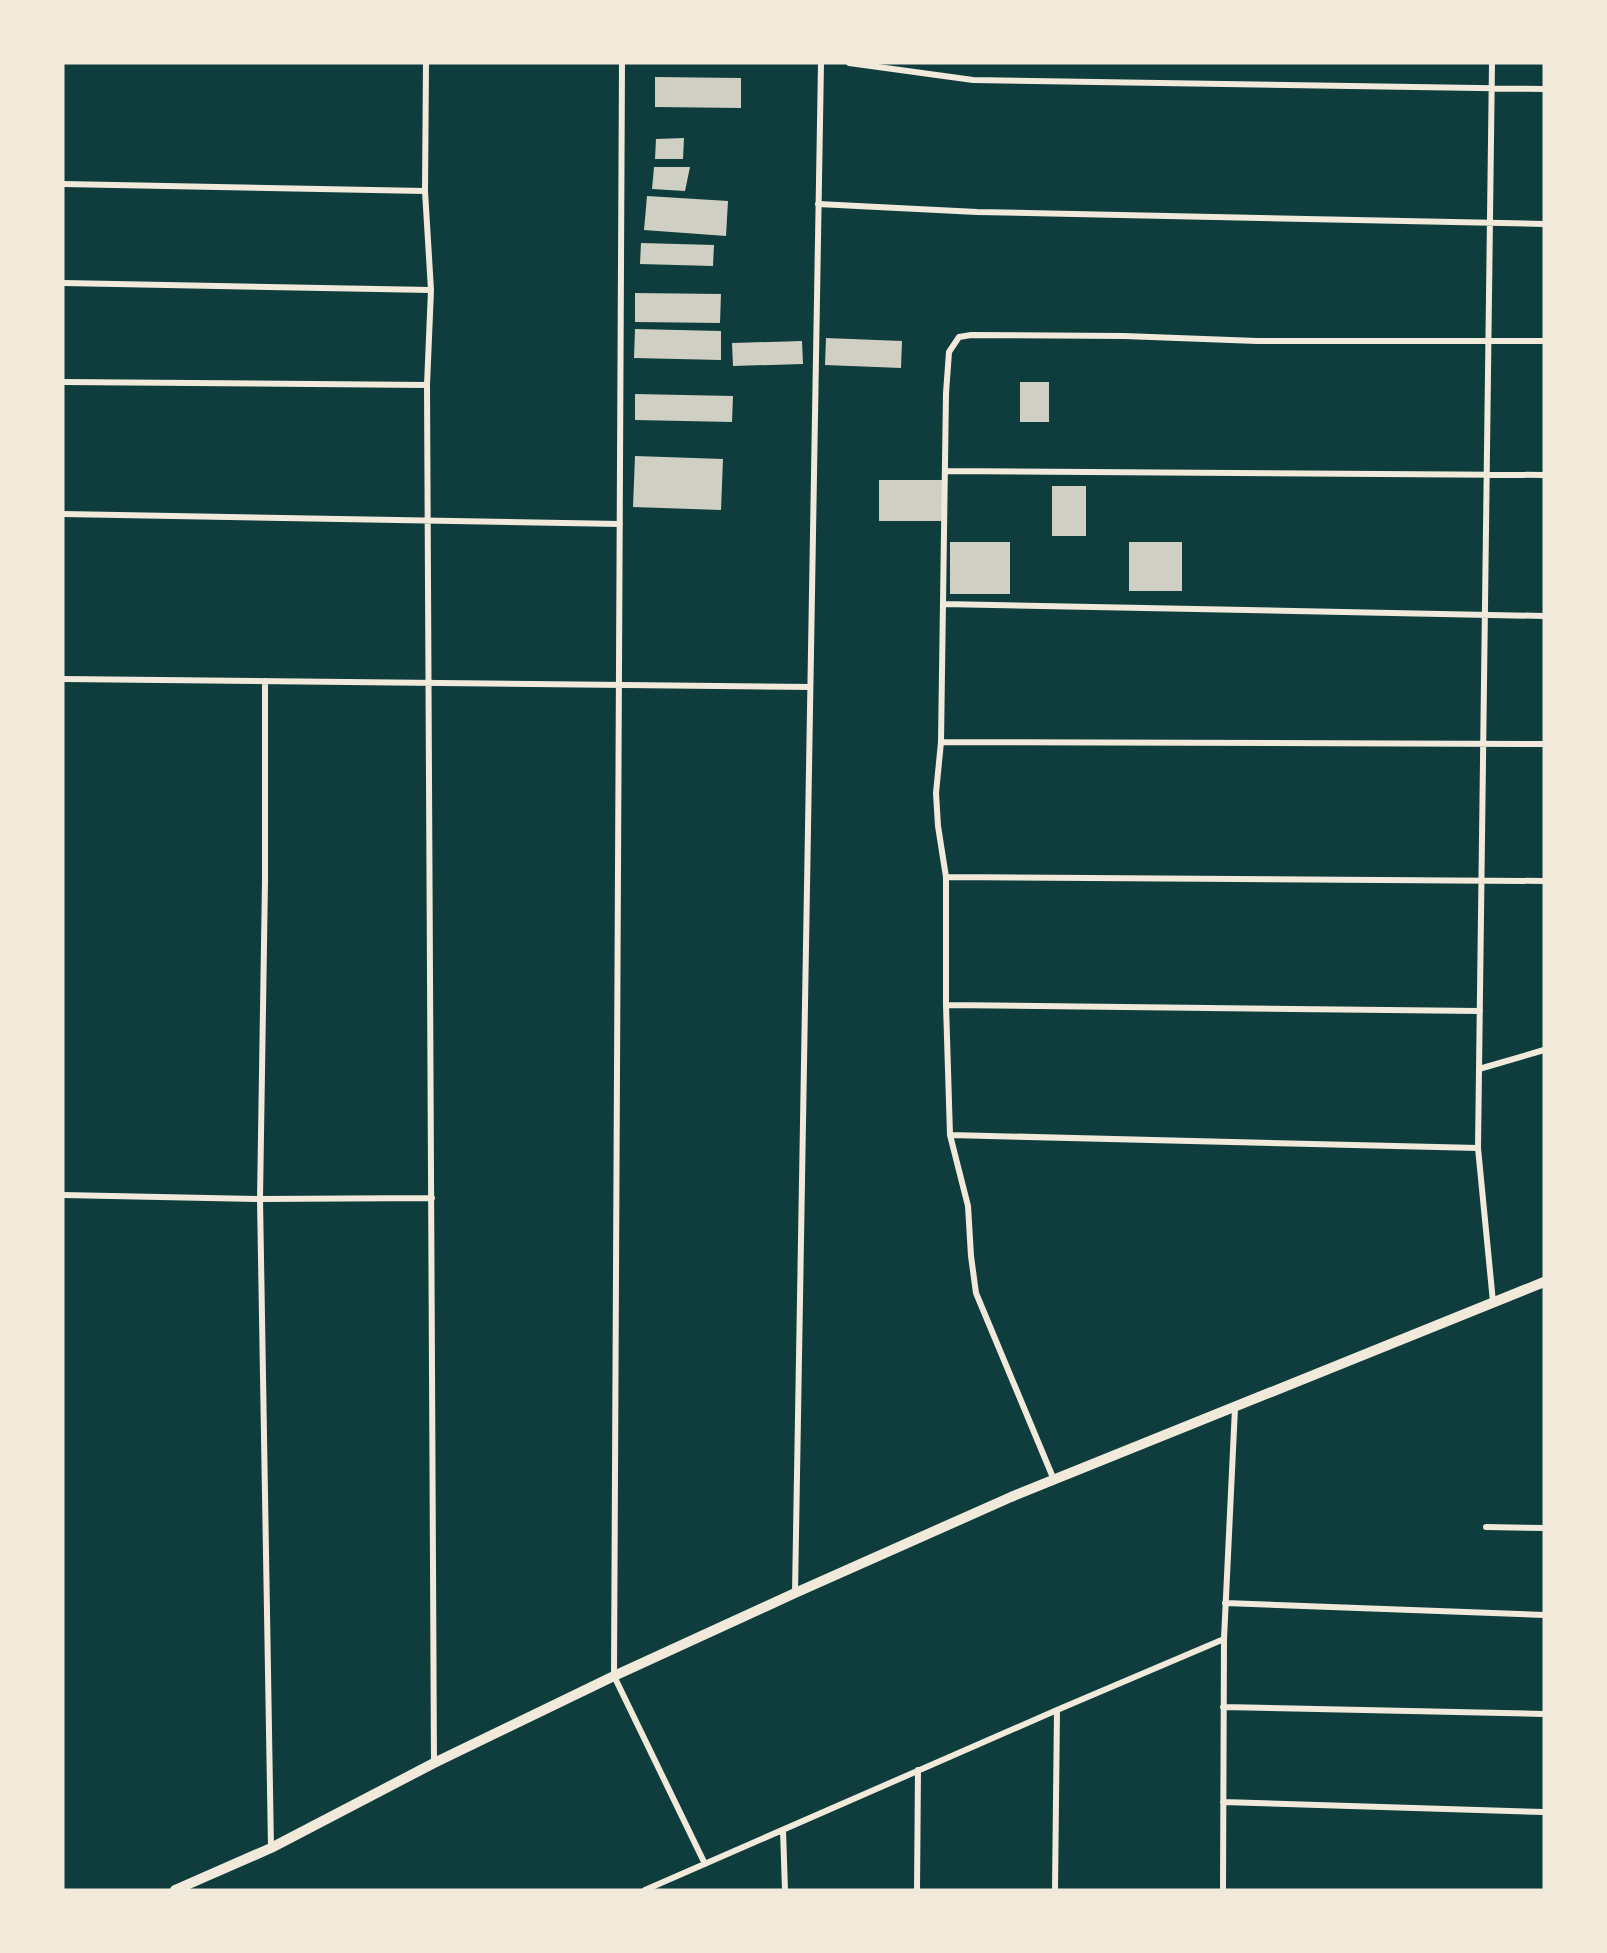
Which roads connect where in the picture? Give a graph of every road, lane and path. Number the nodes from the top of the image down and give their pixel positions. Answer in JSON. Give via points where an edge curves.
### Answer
{"nodes":[{"id":1,"x":426,"y":63,"type":"edge"},
{"id":2,"x":622,"y":63,"type":"edge"},
{"id":3,"x":821,"y":63,"type":"edge"},
{"id":4,"x":849,"y":63,"type":"edge"},
{"id":5,"x":1492,"y":63,"type":"edge"},
{"id":6,"x":1492,"y":89,"type":"junction"},
{"id":7,"x":1544,"y":89,"type":"edge"},
{"id":8,"x":63,"y":184,"type":"edge"},
{"id":9,"x":425,"y":191,"type":"junction"},
{"id":10,"x":818,"y":204,"type":"junction"},
{"id":11,"x":1490,"y":224,"type":"junction"},
{"id":12,"x":1544,"y":224,"type":"edge"},
{"id":13,"x":63,"y":283,"type":"edge"},
{"id":14,"x":431,"y":290,"type":"junction"},
{"id":15,"x":1488,"y":340,"type":"junction"},
{"id":16,"x":1544,"y":341,"type":"edge"},
{"id":17,"x":63,"y":382,"type":"edge"},
{"id":18,"x":428,"y":385,"type":"junction"},
{"id":19,"x":945,"y":471,"type":"junction"},
{"id":20,"x":1487,"y":474,"type":"junction"},
{"id":21,"x":1544,"y":475,"type":"edge"},
{"id":22,"x":63,"y":514,"type":"edge"},
{"id":23,"x":428,"y":521,"type":"junction"},
{"id":24,"x":620,"y":524,"type":"junction"},
{"id":25,"x":942,"y":604,"type":"junction"},
{"id":26,"x":1485,"y":615,"type":"junction"},
{"id":27,"x":1544,"y":616,"type":"edge"},
{"id":28,"x":63,"y":679,"type":"edge"},
{"id":29,"x":265,"y":681,"type":"junction"},
{"id":30,"x":429,"y":683,"type":"junction"},
{"id":31,"x":619,"y":685,"type":"junction"},
{"id":32,"x":810,"y":687,"type":"junction"},
{"id":33,"x":941,"y":742,"type":"junction"},
{"id":34,"x":1483,"y":743,"type":"junction"},
{"id":35,"x":1544,"y":744,"type":"edge"},
{"id":36,"x":946,"y":877,"type":"junction"},
{"id":37,"x":1481,"y":879,"type":"junction"},
{"id":38,"x":1544,"y":881,"type":"edge"},
{"id":39,"x":946,"y":1005,"type":"junction"},
{"id":40,"x":1480,"y":1011,"type":"junction"},
{"id":41,"x":1544,"y":1050,"type":"edge"},
{"id":42,"x":1479,"y":1069,"type":"junction"},
{"id":43,"x":950,"y":1135,"type":"junction"},
{"id":44,"x":1478,"y":1148,"type":"junction"},
{"id":45,"x":63,"y":1195,"type":"edge"},
{"id":46,"x":432,"y":1198,"type":"junction"},
{"id":47,"x":260,"y":1199,"type":"junction"},
{"id":48,"x":1544,"y":1282,"type":"edge"},
{"id":49,"x":1493,"y":1302,"type":"junction"},
{"id":50,"x":1235,"y":1408,"type":"junction"},
{"id":51,"x":1054,"y":1480,"type":"junction"},
{"id":52,"x":1486,"y":1527,"type":"dead end"},
{"id":53,"x":1544,"y":1528,"type":"edge"},
{"id":54,"x":795,"y":1593,"type":"junction"},
{"id":55,"x":1225,"y":1603,"type":"junction"},
{"id":56,"x":1544,"y":1615,"type":"edge"},
{"id":57,"x":1224,"y":1639,"type":"junction"},
{"id":58,"x":614,"y":1676,"type":"junction"},
{"id":59,"x":1223,"y":1707,"type":"junction"},
{"id":60,"x":1057,"y":1710,"type":"junction"},
{"id":61,"x":1544,"y":1714,"type":"edge"},
{"id":62,"x":434,"y":1763,"type":"junction"},
{"id":63,"x":918,"y":1770,"type":"junction"},
{"id":64,"x":1223,"y":1802,"type":"junction"},
{"id":65,"x":1544,"y":1812,"type":"edge"},
{"id":66,"x":783,"y":1830,"type":"junction"},
{"id":67,"x":271,"y":1848,"type":"junction"},
{"id":68,"x":705,"y":1864,"type":"junction"},
{"id":69,"x":666,"y":1881,"type":"junction"},
{"id":70,"x":175,"y":1890,"type":"edge"},
{"id":71,"x":645,"y":1890,"type":"edge"},
{"id":72,"x":666,"y":1890,"type":"edge"},
{"id":73,"x":785,"y":1890,"type":"edge"},
{"id":74,"x":917,"y":1890,"type":"edge"},
{"id":75,"x":1055,"y":1890,"type":"edge"},
{"id":76,"x":1223,"y":1890,"type":"edge"}],
"edges":[{"from":1,"to":9,"type":"street"},
{"from":2,"to":24,"type":"street"},
{"from":3,"to":10,"type":"street"},
{"from":4,"to":6,"type":"street","via":[[973,80]]},
{"from":5,"to":6,"type":"street"},
{"from":6,"to":7,"type":"street"},
{"from":6,"to":11,"type":"street"},
{"from":8,"to":9,"type":"street"},
{"from":9,"to":14,"type":"street"},
{"from":10,"to":11,"type":"street","via":[[977,212]]},
{"from":10,"to":32,"type":"street"},
{"from":11,"to":12,"type":"street"},
{"from":11,"to":15,"type":"street"},
{"from":13,"to":14,"type":"street"},
{"from":14,"to":18,"type":"street"},
{"from":15,"to":16,"type":"street"},
{"from":15,"to":19,"type":"street","via":[[959,337],[949,352]]},
{"from":15,"to":20,"type":"street"},
{"from":17,"to":18,"type":"street"},
{"from":18,"to":23,"type":"street"},
{"from":19,"to":20,"type":"street"},
{"from":19,"to":25,"type":"street"},
{"from":20,"to":21,"type":"street"},
{"from":20,"to":26,"type":"street"},
{"from":22,"to":23,"type":"street"},
{"from":23,"to":24,"type":"street"},
{"from":23,"to":30,"type":"street"},
{"from":24,"to":31,"type":"street"},
{"from":25,"to":26,"type":"street"},
{"from":25,"to":33,"type":"street"},
{"from":26,"to":27,"type":"street"},
{"from":26,"to":34,"type":"street"},
{"from":28,"to":29,"type":"street"},
{"from":29,"to":30,"type":"street"},
{"from":29,"to":47,"type":"street"},
{"from":30,"to":31,"type":"street"},
{"from":30,"to":46,"type":"street"},
{"from":31,"to":32,"type":"street"},
{"from":31,"to":58,"type":"street"},
{"from":32,"to":54,"type":"street"},
{"from":33,"to":34,"type":"street"},
{"from":33,"to":36,"type":"street","via":[[936,793]]},
{"from":34,"to":35,"type":"street"},
{"from":34,"to":37,"type":"street"},
{"from":36,"to":37,"type":"street"},
{"from":36,"to":39,"type":"street"},
{"from":37,"to":38,"type":"street"},
{"from":37,"to":40,"type":"street"},
{"from":39,"to":40,"type":"street"},
{"from":39,"to":43,"type":"street"},
{"from":40,"to":42,"type":"street"},
{"from":41,"to":42,"type":"street"},
{"from":42,"to":44,"type":"street"},
{"from":43,"to":44,"type":"street"},
{"from":43,"to":51,"type":"street","via":[[968,1206],[976,1293]]},
{"from":44,"to":49,"type":"street"},
{"from":45,"to":47,"type":"street"},
{"from":46,"to":47,"type":"street"},
{"from":46,"to":62,"type":"street"},
{"from":47,"to":67,"type":"street"},
{"from":48,"to":49,"type":"street"},
{"from":49,"to":50,"type":"street"},
{"from":50,"to":51,"type":"street"},
{"from":50,"to":55,"type":"street"},
{"from":51,"to":54,"type":"street"},
{"from":52,"to":53,"type":"street"},
{"from":54,"to":58,"type":"street"},
{"from":55,"to":56,"type":"street"},
{"from":55,"to":57,"type":"street"},
{"from":57,"to":59,"type":"street"},
{"from":57,"to":60,"type":"street"},
{"from":58,"to":62,"type":"street"},
{"from":58,"to":68,"type":"street"},
{"from":59,"to":61,"type":"street"},
{"from":59,"to":64,"type":"street"},
{"from":60,"to":63,"type":"street"},
{"from":60,"to":75,"type":"street"},
{"from":62,"to":67,"type":"street"},
{"from":63,"to":66,"type":"street"},
{"from":63,"to":74,"type":"street"},
{"from":64,"to":65,"type":"street"},
{"from":64,"to":76,"type":"street"},
{"from":66,"to":68,"type":"street"},
{"from":66,"to":73,"type":"street"},
{"from":67,"to":70,"type":"street"},
{"from":68,"to":69,"type":"street"},
{"from":69,"to":71,"type":"street"},
{"from":69,"to":72,"type":"street"}]}
